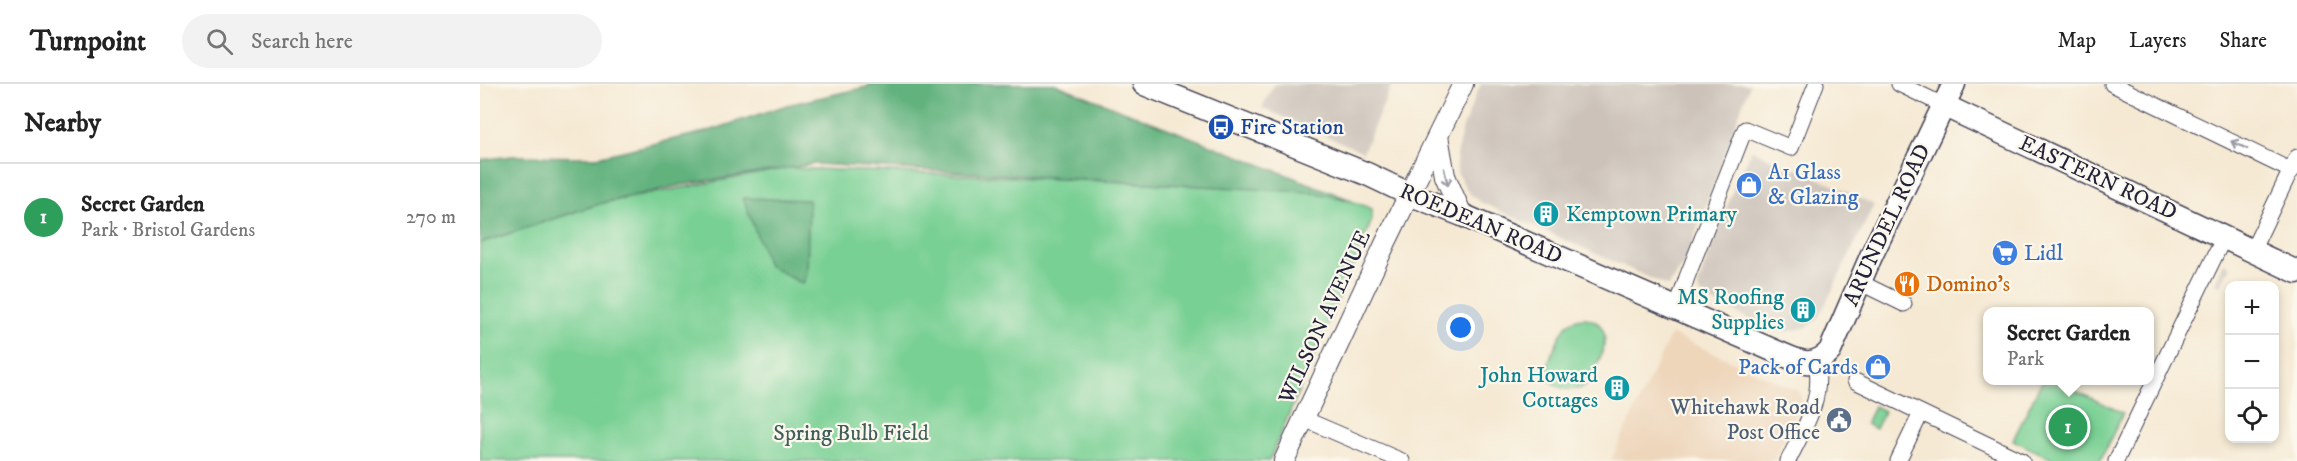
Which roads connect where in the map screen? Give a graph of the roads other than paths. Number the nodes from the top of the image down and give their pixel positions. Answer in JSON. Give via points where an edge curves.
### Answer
{"nodes":[{"id":1,"x":1144,"y":84,"type":"edge"},
{"id":2,"x":1463,"y":84,"type":"edge"},
{"id":3,"x":1816,"y":84,"type":"edge"},
{"id":4,"x":1899,"y":84,"type":"edge"},
{"id":5,"x":1954,"y":84,"type":"edge"},
{"id":6,"x":2112,"y":84,"type":"edge"},
{"id":7,"x":1943,"y":105,"type":"junction"},
{"id":8,"x":1438,"y":136,"type":"junction"},
{"id":9,"x":2294,"y":164,"type":"edge"},
{"id":10,"x":1409,"y":194,"type":"junction"},
{"id":11,"x":1462,"y":215,"type":"junction"},
{"id":12,"x":2224,"y":237,"type":"junction"},
{"id":13,"x":2253,"y":251,"type":"junction"},
{"id":14,"x":2297,"y":272,"type":"edge"},
{"id":15,"x":1859,"y":282,"type":"junction"},
{"id":16,"x":1904,"y":304,"type":"dead end"},
{"id":17,"x":1677,"y":308,"type":"junction"},
{"id":18,"x":1816,"y":362,"type":"junction"},
{"id":19,"x":1855,"y":381,"type":"dead end"},
{"id":20,"x":2154,"y":382,"type":"edge"},
{"id":21,"x":2153,"y":385,"type":"edge"},
{"id":22,"x":1921,"y":414,"type":"junction"},
{"id":23,"x":1304,"y":418,"type":"junction"},
{"id":24,"x":2018,"y":460,"type":"edge"},
{"id":25,"x":1284,"y":461,"type":"edge"},
{"id":26,"x":1402,"y":461,"type":"edge"},
{"id":27,"x":1788,"y":461,"type":"edge"},
{"id":28,"x":1898,"y":461,"type":"edge"},
{"id":29,"x":2116,"y":461,"type":"edge"}],
"edges":[{"from":1,"to":10,"type":"main road","name":"ROEDEAN ROAD"},
{"from":2,"to":8,"type":"street","name":"WILSON AVENUE"},
{"from":3,"to":17,"type":"street","via":[[1791,148],[1745,129]]},
{"from":4,"to":7,"type":"street","name":"EASTERN ROAD"},
{"from":5,"to":7,"type":"main road","name":"ARUNDEL ROAD"},
{"from":9,"to":6,"type":"street","one_way":true},
{"from":7,"to":12,"type":"main road","name":"EASTERN ROAD"},
{"from":7,"to":15,"type":"main road","name":"ARUNDEL ROAD"},
{"from":8,"to":10,"type":"street","name":"WILSON AVENUE"},
{"from":8,"to":11,"type":"street","one_way":true,"via":[[1445,176]]},
{"from":9,"to":13,"type":"street"},
{"from":10,"to":11,"type":"main road","name":"ROEDEAN ROAD"},
{"from":10,"to":23,"type":"street","name":"WILSON AVENUE"},
{"from":11,"to":17,"type":"main road","name":"ROEDEAN ROAD"},
{"from":12,"to":13,"type":"main road","name":"EASTERN ROAD"},
{"from":12,"to":20,"type":"street"},
{"from":13,"to":14,"type":"main road","name":"EASTERN ROAD"},
{"from":15,"to":16,"type":"street"},
{"from":15,"to":18,"type":"main road","name":"ARUNDEL ROAD","via":[[1830,351]]},
{"from":17,"to":18,"type":"main road","name":"ROEDEAN ROAD","via":[[1798,361]]},
{"from":18,"to":27,"type":"street","via":[[1819,393]]},
{"from":19,"to":22,"type":"street"},
{"from":21,"to":29,"type":"street"},
{"from":22,"to":24,"type":"street"},
{"from":22,"to":28,"type":"street"},
{"from":23,"to":25,"type":"street","name":"WILSON AVENUE"},
{"from":23,"to":26,"type":"street"}]}
